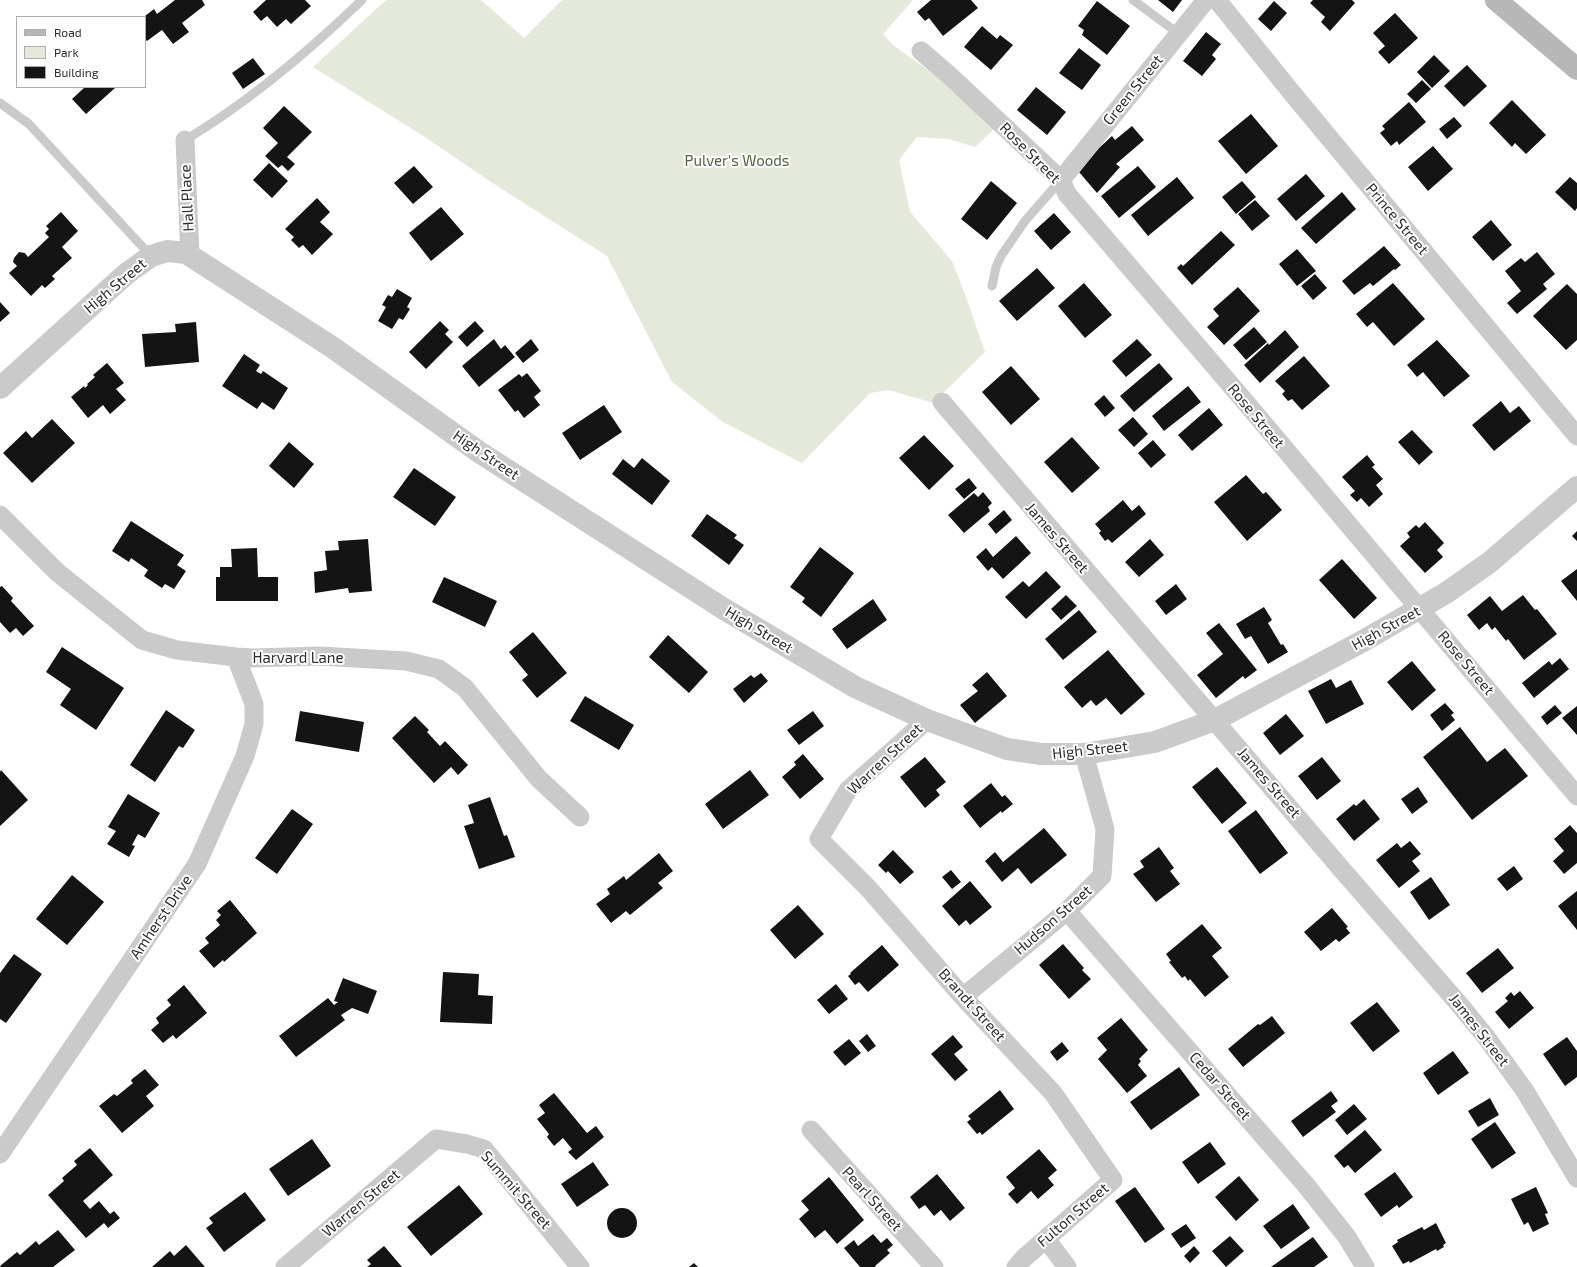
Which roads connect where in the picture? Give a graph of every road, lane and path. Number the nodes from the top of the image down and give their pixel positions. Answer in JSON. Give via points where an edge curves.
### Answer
{"nodes":[{"id":1,"x":362,"y":0,"type":"edge"},
{"id":2,"x":1133,"y":0,"type":"edge"},
{"id":3,"x":1206,"y":0,"type":"edge"},
{"id":4,"x":1217,"y":0,"type":"edge"},
{"id":5,"x":1496,"y":0,"type":"edge"},
{"id":6,"x":1178,"y":34,"type":"junction"},
{"id":7,"x":921,"y":51,"type":"dead end"},
{"id":8,"x":1577,"y":69,"type":"edge"},
{"id":9,"x":0,"y":103,"type":"edge"},
{"id":10,"x":184,"y":140,"type":"joint"},
{"id":11,"x":1061,"y":180,"type":"junction"},
{"id":12,"x":151,"y":256,"type":"junction"},
{"id":13,"x":190,"y":256,"type":"junction"},
{"id":14,"x":992,"y":286,"type":"dead end"},
{"id":15,"x":0,"y":388,"type":"edge"},
{"id":16,"x":942,"y":402,"type":"dead end"},
{"id":17,"x":1577,"y":436,"type":"edge"},
{"id":18,"x":1577,"y":487,"type":"edge"},
{"id":19,"x":0,"y":515,"type":"edge"},
{"id":20,"x":1420,"y":609,"type":"junction"},
{"id":21,"x":236,"y":657,"type":"junction"},
{"id":22,"x":927,"y":720,"type":"junction"},
{"id":23,"x":1215,"y":720,"type":"junction"},
{"id":24,"x":1084,"y":754,"type":"junction"},
{"id":25,"x":1577,"y":796,"type":"edge"},
{"id":26,"x":580,"y":816,"type":"dead end"},
{"id":27,"x":819,"y":839,"type":"joint"},
{"id":28,"x":1067,"y":911,"type":"junction"},
{"id":29,"x":963,"y":997,"type":"junction"},
{"id":30,"x":811,"y":1130,"type":"dead end"},
{"id":31,"x":436,"y":1139,"type":"joint"},
{"id":32,"x":0,"y":1154,"type":"edge"},
{"id":33,"x":1577,"y":1178,"type":"edge"},
{"id":34,"x":1113,"y":1180,"type":"joint"},
{"id":35,"x":1046,"y":1239,"type":"junction"},
{"id":36,"x":285,"y":1267,"type":"edge"},
{"id":37,"x":580,"y":1267,"type":"edge"},
{"id":38,"x":934,"y":1267,"type":"edge"},
{"id":39,"x":1016,"y":1267,"type":"edge"},
{"id":40,"x":1068,"y":1267,"type":"edge"},
{"id":41,"x":1365,"y":1267,"type":"edge"}],
"edges":[{"from":1,"to":10,"type":"lane","via":[[271,80],[217,121]]},
{"from":2,"to":6,"type":"lane"},
{"from":3,"to":6,"type":"street","name":"Green Street"},
{"from":4,"to":17,"type":"street","name":"Prince Street"},
{"from":5,"to":8,"type":"main road"},
{"from":6,"to":11,"type":"street","name":"Green Street"},
{"from":7,"to":11,"type":"street","name":"Rose Street"},
{"from":9,"to":12,"type":"lane","via":[[29,124]]},
{"from":10,"to":13,"type":"street","name":"Hall Place"},
{"from":11,"to":14,"type":"lane","via":[[1025,221],[1001,256]]},
{"from":11,"to":20,"type":"street","name":"Rose Street","via":[[1067,194]]},
{"from":12,"to":13,"type":"street","name":"High Street","via":[[167,251],[186,253]]},
{"from":12,"to":15,"type":"street","name":"High Street","via":[[126,274]]},
{"from":13,"to":22,"type":"street","name":"High Street","via":[[332,347],[479,452],[724,609],[855,687]]},
{"from":16,"to":23,"type":"street","name":"James Street"},
{"from":18,"to":20,"type":"street","name":"High Street","via":[[1490,562]]},
{"from":19,"to":21,"type":"street","name":"Harvard Lane","via":[[57,572],[142,640],[177,650]]},
{"from":20,"to":23,"type":"street","name":"High Street"},
{"from":20,"to":25,"type":"street","name":"Rose Street"},
{"from":21,"to":26,"type":"street","name":"Harvard Lane","via":[[320,656],[391,660],[439,669],[465,688],[539,779]]},
{"from":21,"to":32,"type":"street","name":"Amherst Drive","via":[[254,704],[254,724],[245,756],[197,864]]},
{"from":22,"to":24,"type":"street","name":"High Street","via":[[1007,749],[1041,754]]},
{"from":22,"to":27,"type":"street","name":"Warren Street","via":[[848,790]]},
{"from":23,"to":24,"type":"street","name":"High Street","via":[[1155,742]]},
{"from":23,"to":33,"type":"street","name":"James Street","via":[[1486,1037],[1525,1092]]},
{"from":24,"to":28,"type":"street","name":"Hudson Street","via":[[1105,829],[1104,858],[1102,876]]},
{"from":27,"to":29,"type":"street","name":"Brandt Street","via":[[869,890]]},
{"from":28,"to":29,"type":"street","name":"Hudson Street"},
{"from":28,"to":41,"type":"street","name":"Cedar Street","via":[[1305,1184],[1347,1238]]},
{"from":29,"to":34,"type":"street","name":"Brandt Street","via":[[1053,1093]]},
{"from":30,"to":38,"type":"street","name":"Pearl Street"},
{"from":31,"to":36,"type":"street","name":"Warren Street"},
{"from":31,"to":37,"type":"street","name":"Summit Street","via":[[467,1144],[484,1150]]},
{"from":34,"to":35,"type":"street","name":"Fulton Street"},
{"from":35,"to":39,"type":"street","name":"Fulton Street"},
{"from":35,"to":40,"type":"street"}]}
